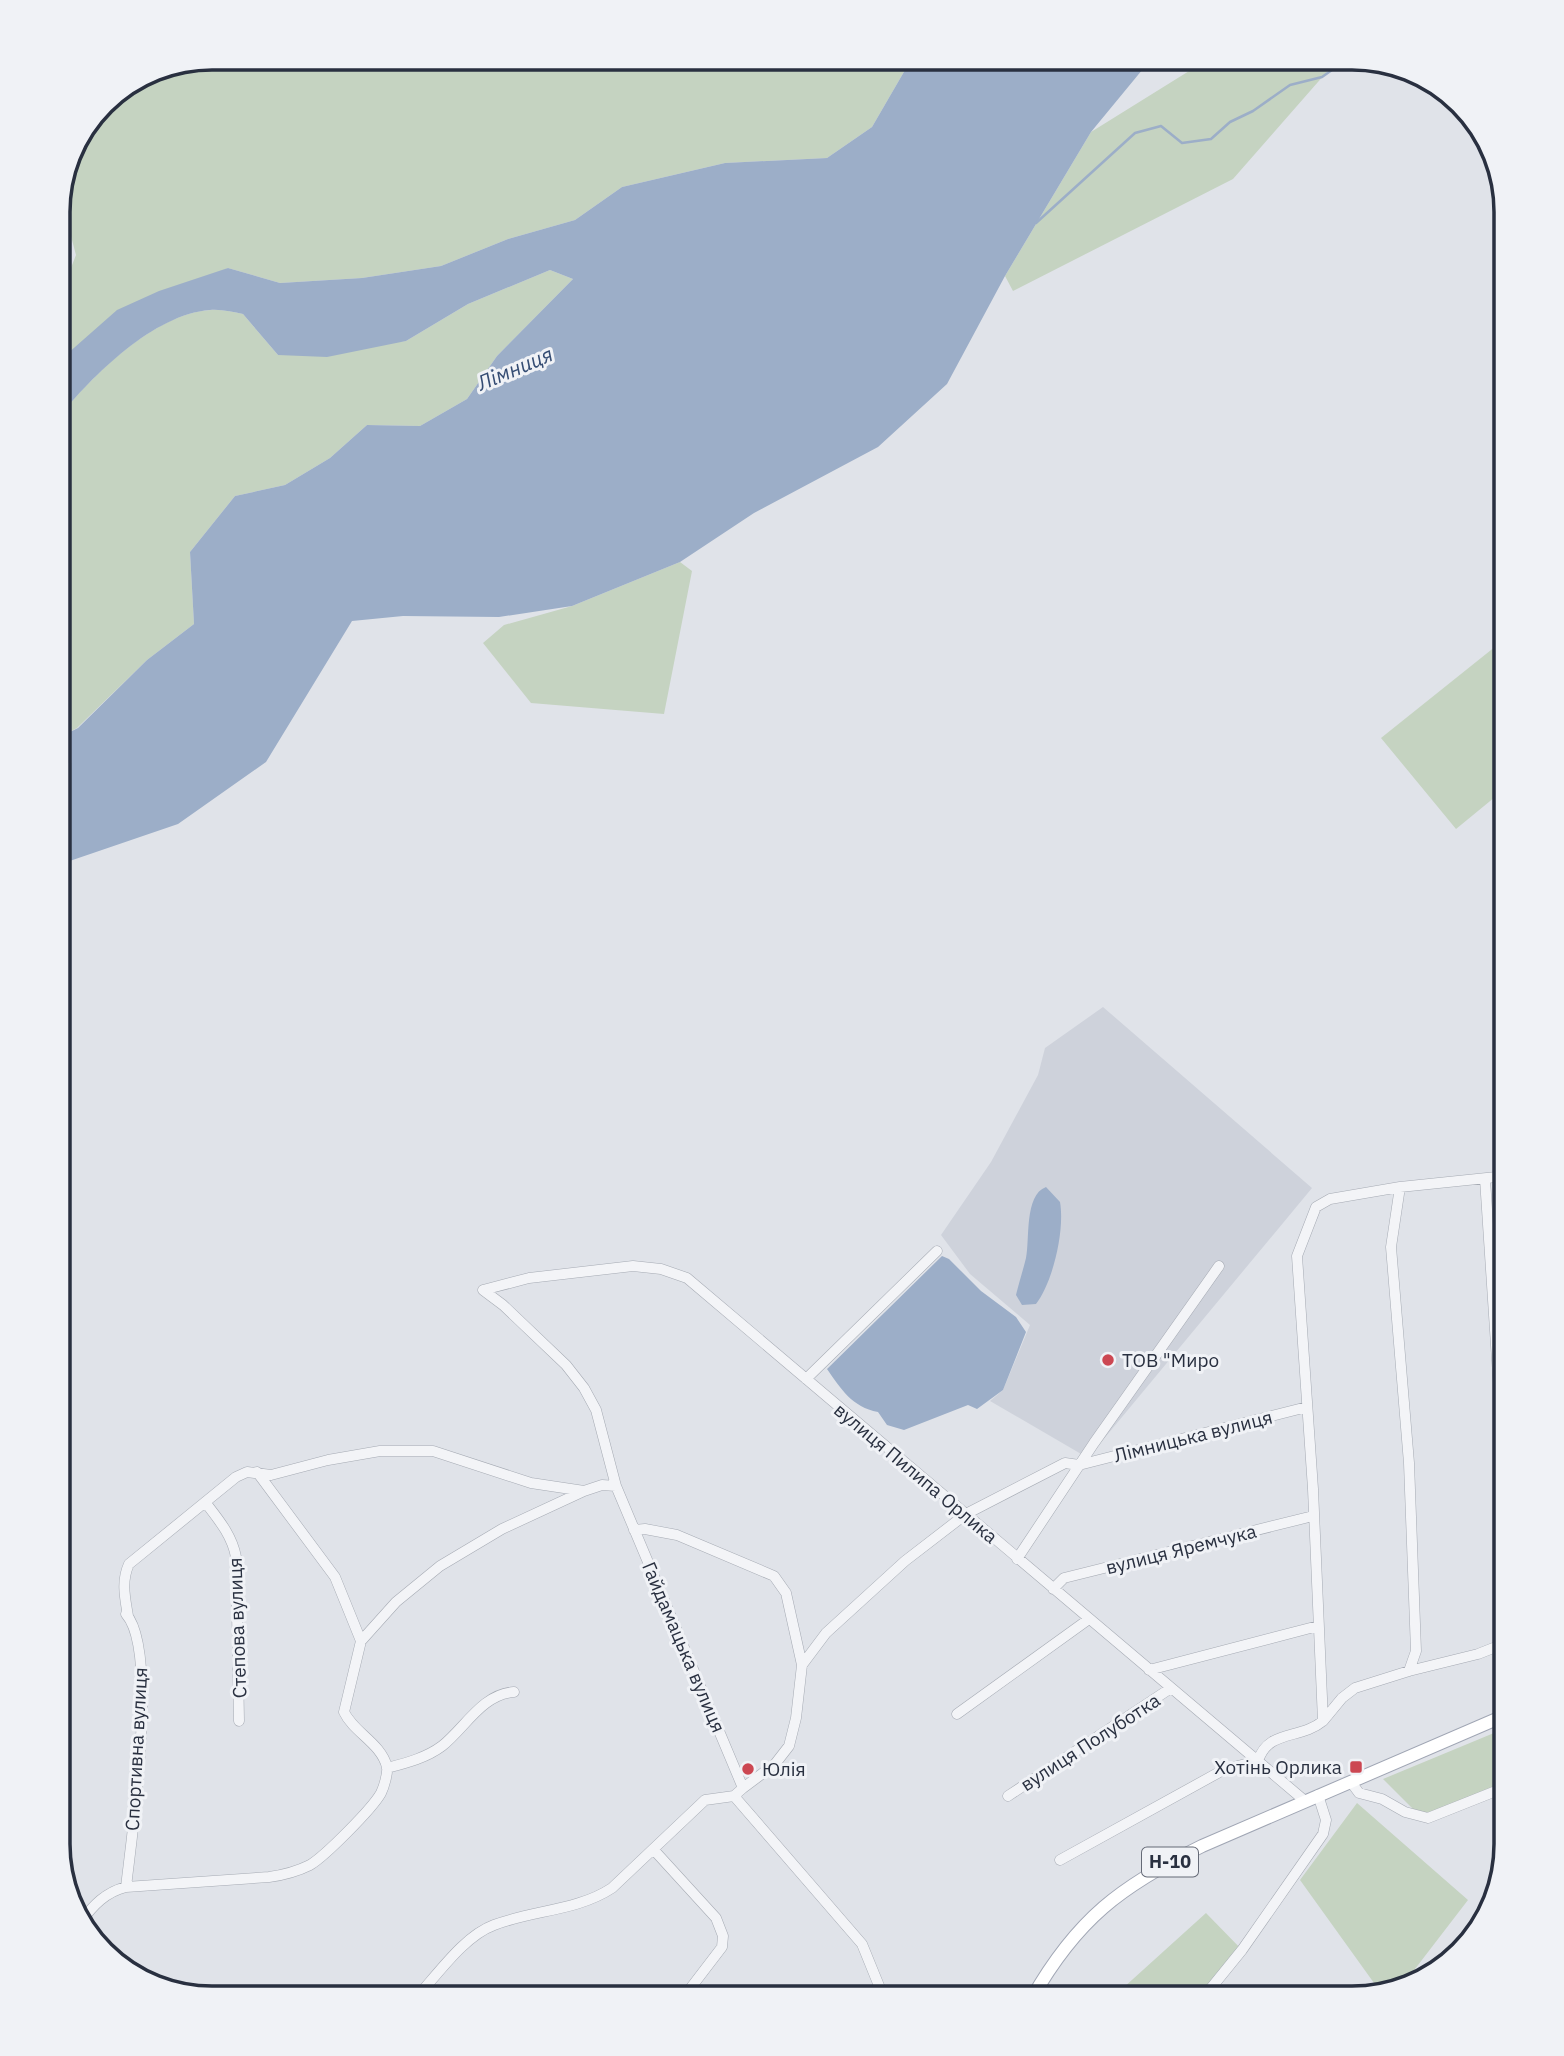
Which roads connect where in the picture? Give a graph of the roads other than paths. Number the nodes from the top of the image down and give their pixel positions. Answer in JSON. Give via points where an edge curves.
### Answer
{"nodes":[{"id":1,"x":1494,"y":1178,"type":"edge"},
{"id":2,"x":1485,"y":1179,"type":"junction"},
{"id":3,"x":1400,"y":1187,"type":"junction"},
{"id":4,"x":937,"y":1251,"type":"dead end"},
{"id":5,"x":1219,"y":1266,"type":"dead end"},
{"id":6,"x":484,"y":1290,"type":"joint"},
{"id":7,"x":1494,"y":1315,"type":"edge"},
{"id":8,"x":806,"y":1379,"type":"junction"},
{"id":9,"x":1307,"y":1407,"type":"junction"},
{"id":10,"x":1079,"y":1465,"type":"junction"},
{"id":11,"x":257,"y":1472,"type":"junction"},
{"id":12,"x":616,"y":1486,"type":"junction"},
{"id":13,"x":584,"y":1491,"type":"junction"},
{"id":14,"x":205,"y":1502,"type":"junction"},
{"id":15,"x":966,"y":1514,"type":"junction"},
{"id":16,"x":1314,"y":1516,"type":"junction"},
{"id":17,"x":634,"y":1530,"type":"junction"},
{"id":18,"x":1017,"y":1559,"type":"junction"},
{"id":19,"x":1053,"y":1589,"type":"junction"},
{"id":20,"x":1088,"y":1619,"type":"junction"},
{"id":21,"x":1318,"y":1626,"type":"junction"},
{"id":22,"x":360,"y":1641,"type":"junction"},
{"id":23,"x":1494,"y":1648,"type":"edge"},
{"id":24,"x":802,"y":1665,"type":"junction"},
{"id":25,"x":1149,"y":1670,"type":"junction"},
{"id":26,"x":1409,"y":1671,"type":"junction"},
{"id":27,"x":1171,"y":1689,"type":"junction"},
{"id":28,"x":514,"y":1692,"type":"dead end"},
{"id":29,"x":957,"y":1714,"type":"dead end"},
{"id":30,"x":1494,"y":1720,"type":"edge"},
{"id":31,"x":239,"y":1721,"type":"dead end"},
{"id":32,"x":1323,"y":1721,"type":"junction"},
{"id":33,"x":1258,"y":1761,"type":"junction"},
{"id":34,"x":387,"y":1768,"type":"junction"},
{"id":35,"x":1351,"y":1782,"type":"junction"},
{"id":36,"x":743,"y":1788,"type":"junction"},
{"id":37,"x":1494,"y":1792,"type":"edge"},
{"id":38,"x":734,"y":1796,"type":"junction"},
{"id":39,"x":1008,"y":1796,"type":"dead end"},
{"id":40,"x":1312,"y":1798,"type":"junction"},
{"id":41,"x":653,"y":1849,"type":"junction"},
{"id":42,"x":1060,"y":1860,"type":"dead end"},
{"id":43,"x":126,"y":1887,"type":"junction"},
{"id":44,"x":88,"y":1912,"type":"edge"},
{"id":45,"x":427,"y":1986,"type":"edge"},
{"id":46,"x":692,"y":1986,"type":"edge"},
{"id":47,"x":879,"y":1986,"type":"edge"},
{"id":48,"x":1039,"y":1986,"type":"edge"},
{"id":49,"x":1213,"y":1986,"type":"edge"}],
"edges":[{"from":1,"to":2,"type":"street"},
{"from":2,"to":3,"type":"street"},
{"from":2,"to":7,"type":"street"},
{"from":3,"to":9,"type":"street","via":[[1330,1199],[1316,1207],[1297,1256]]},
{"from":3,"to":26,"type":"street","via":[[1391,1247],[1409,1462],[1416,1651]]},
{"from":4,"to":8,"type":"street"},
{"from":5,"to":10,"type":"street"},
{"from":6,"to":8,"type":"street","name":"вулиця Пилипа Орлика","via":[[529,1278],[633,1266],[661,1269],[687,1278]]},
{"from":6,"to":12,"type":"street","name":"Гайдамацька вулиця","via":[[566,1365],[584,1388],[596,1410]]},
{"from":8,"to":15,"type":"street","name":"вулиця Пилипа Орлика"},
{"from":9,"to":10,"type":"street","name":"Лімницька вулиця"},
{"from":9,"to":16,"type":"street"},
{"from":10,"to":15,"type":"street","name":"Лімницька вулиця","via":[[1065,1463]]},
{"from":10,"to":18,"type":"street"},
{"from":11,"to":13,"type":"street","name":"Спортивна вулиця","via":[[271,1475],[380,1451],[433,1451],[531,1483]]},
{"from":11,"to":14,"type":"street","name":"Спортивна вулиця","via":[[236,1477]]},
{"from":11,"to":22,"type":"street","via":[[335,1577]]},
{"from":12,"to":13,"type":"street"},
{"from":12,"to":17,"type":"street","name":"Гайдамацька вулиця"},
{"from":13,"to":22,"type":"street","via":[[502,1529],[440,1566],[396,1602]]},
{"from":14,"to":31,"type":"street","name":"Степова вулиця","via":[[224,1527],[236,1557]]},
{"from":14,"to":43,"type":"street","name":"Спортивна вулиця","via":[[124,1574],[127,1615],[142,1671],[138,1780]]},
{"from":15,"to":18,"type":"street","name":"вулиця Пилипа Орлика"},
{"from":15,"to":24,"type":"street","name":"Лімницька вулиця","via":[[905,1561],[826,1633]]},
{"from":16,"to":19,"type":"street","name":"вулиця Яремчука","via":[[1063,1578]]},
{"from":16,"to":21,"type":"street"},
{"from":17,"to":24,"type":"street","via":[[677,1535],[774,1576],[786,1593]]},
{"from":17,"to":36,"type":"street","name":"Гайдамацька вулиця"},
{"from":18,"to":19,"type":"street","name":"вулиця Пилипа Орлика"},
{"from":19,"to":20,"type":"street","name":"вулиця Пилипа Орлика"},
{"from":20,"to":25,"type":"street","name":"вулиця Пилипа Орлика"},
{"from":20,"to":29,"type":"street"},
{"from":21,"to":25,"type":"street"},
{"from":21,"to":32,"type":"street"},
{"from":22,"to":34,"type":"street","via":[[345,1712],[379,1751]]},
{"from":23,"to":26,"type":"street"},
{"from":24,"to":36,"type":"street","via":[[789,1746],[775,1764]]},
{"from":25,"to":27,"type":"street","name":"вулиця Пилипа Орлика"},
{"from":26,"to":32,"type":"street","via":[[1355,1688]]},
{"from":27,"to":33,"type":"street","name":"вулиця Пилипа Орлика"},
{"from":27,"to":39,"type":"street","name":"вулиця Полуботка"},
{"from":28,"to":34,"type":"street","via":[[469,1716],[440,1748]]},
{"from":30,"to":35,"type":"main road","number":"Н-10"},
{"from":32,"to":33,"type":"street","via":[[1312,1730],[1273,1740],[1262,1749]]},
{"from":33,"to":40,"type":"street","name":"вулиця Пилипа Орлика"},
{"from":33,"to":42,"type":"street","via":[[1224,1769]]},
{"from":34,"to":43,"type":"street","via":[[382,1791],[360,1819],[313,1863],[292,1873]]},
{"from":35,"to":37,"type":"street","via":[[1359,1793],[1428,1818]]},
{"from":35,"to":40,"type":"main road","number":"Н-10"},
{"from":36,"to":38,"type":"street"},
{"from":38,"to":41,"type":"street","via":[[705,1800]]},
{"from":38,"to":47,"type":"street","via":[[862,1944]]},
{"from":40,"to":48,"type":"main road","number":"Н-10","via":[[1202,1846],[1123,1891],[1072,1937]]},
{"from":40,"to":49,"type":"street","via":[[1326,1820],[1323,1834]]},
{"from":41,"to":45,"type":"street","via":[[595,1899],[492,1925],[473,1936]]},
{"from":41,"to":46,"type":"street","via":[[716,1918],[723,1936],[722,1947]]},
{"from":43,"to":44,"type":"street"}]}
